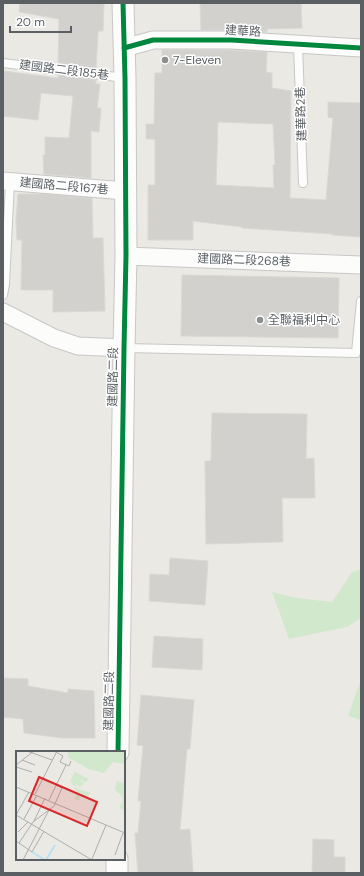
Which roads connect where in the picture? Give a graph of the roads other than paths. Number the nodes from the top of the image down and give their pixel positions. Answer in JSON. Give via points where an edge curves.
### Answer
{"nodes":[{"id":1,"x":123,"y":3,"type":"edge"},
{"id":2,"x":298,"y":45,"type":"junction"},
{"id":3,"x":124,"y":48,"type":"junction"},
{"id":4,"x":361,"y":48,"type":"edge"},
{"id":5,"x":3,"y":63,"type":"edge"},
{"id":6,"x":125,"y":78,"type":"junction"},
{"id":7,"x":6,"y":182,"type":"edge"},
{"id":8,"x":303,"y":183,"type":"dead end"},
{"id":9,"x":125,"y":191,"type":"junction"},
{"id":10,"x":126,"y":256,"type":"junction"},
{"id":11,"x":361,"y":265,"type":"edge"},
{"id":12,"x":3,"y":295,"type":"edge"},
{"id":13,"x":361,"y":301,"type":"edge"},
{"id":14,"x":3,"y":312,"type":"edge"},
{"id":15,"x":124,"y":348,"type":"junction"},
{"id":16,"x":118,"y":751,"type":"edge"},
{"id":17,"x":117,"y":860,"type":"edge"},
{"id":18,"x":117,"y":873,"type":"edge"}],
"edges":[{"from":1,"to":3,"type":"street","name":"建國路二段"},
{"from":2,"to":3,"type":"street","name":"建華路","via":[[231,40],[153,40]]},
{"from":2,"to":4,"type":"street","name":"建華路"},
{"from":2,"to":8,"type":"lane","name":"建華路2巷"},
{"from":3,"to":6,"type":"street","name":"建國路二段"},
{"from":5,"to":6,"type":"lane","name":"建國路二段185巷"},
{"from":6,"to":9,"type":"street","name":"建國路二段"},
{"from":7,"to":9,"type":"street","name":"建國路二段167巷"},
{"from":7,"to":12,"type":"lane"},
{"from":9,"to":10,"type":"street","name":"建國路二段"},
{"from":10,"to":11,"type":"street","name":"建國路二段268巷"},
{"from":10,"to":15,"type":"street","name":"建國路二段"},
{"from":13,"to":15,"type":"lane","via":[[356,353]]},
{"from":14,"to":15,"type":"street","via":[[54,338],[78,346]]},
{"from":15,"to":16,"type":"street","name":"建國路二段"},
{"from":17,"to":18,"type":"street"}]}
